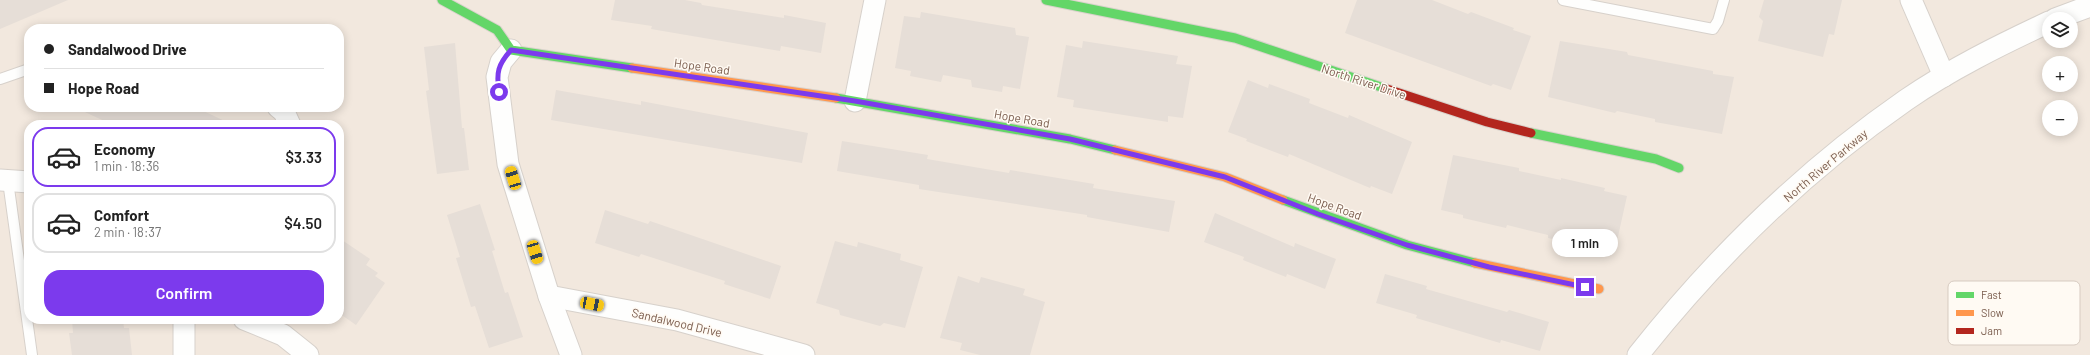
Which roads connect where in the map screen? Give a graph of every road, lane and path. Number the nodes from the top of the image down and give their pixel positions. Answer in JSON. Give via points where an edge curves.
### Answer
{"nodes":[{"id":1,"x":442,"y":0,"type":"edge"},
{"id":2,"x":875,"y":0,"type":"edge"},
{"id":3,"x":1046,"y":0,"type":"edge"},
{"id":4,"x":1563,"y":0,"type":"edge"},
{"id":5,"x":1724,"y":0,"type":"edge"},
{"id":6,"x":1911,"y":0,"type":"edge"},
{"id":7,"x":2090,"y":6,"type":"edge"},
{"id":8,"x":2074,"y":12,"type":"edge"},
{"id":9,"x":2042,"y":25,"type":"edge"},
{"id":10,"x":511,"y":50,"type":"junction"},
{"id":11,"x":24,"y":71,"type":"edge"},
{"id":12,"x":1944,"y":76,"type":"junction"},
{"id":13,"x":0,"y":79,"type":"edge"},
{"id":14,"x":855,"y":101,"type":"junction"},
{"id":15,"x":1680,"y":168,"type":"dead end"},
{"id":16,"x":4,"y":181,"type":"edge"},
{"id":17,"x":24,"y":182,"type":"edge"},
{"id":18,"x":1599,"y":289,"type":"dead end"},
{"id":19,"x":549,"y":296,"type":"junction"},
{"id":20,"x":24,"y":305,"type":"edge"},
{"id":21,"x":27,"y":324,"type":"edge"},
{"id":22,"x":184,"y":324,"type":"edge"},
{"id":23,"x":256,"y":324,"type":"edge"},
{"id":24,"x":32,"y":355,"type":"edge"},
{"id":25,"x":184,"y":355,"type":"edge"},
{"id":26,"x":308,"y":355,"type":"edge"},
{"id":27,"x":571,"y":355,"type":"edge"},
{"id":28,"x":804,"y":355,"type":"edge"},
{"id":29,"x":1638,"y":355,"type":"edge"}],
"edges":[{"from":1,"to":10,"type":"street","via":[[496,30]]},
{"from":2,"to":14,"type":"street"},
{"from":3,"to":15,"type":"street","name":"North River Drive","via":[[1235,38],[1487,122],[1578,144],[1656,159]]},
{"from":4,"to":5,"type":"lane","via":[[1713,29]]},
{"from":6,"to":12,"type":"street"},
{"from":7,"to":8,"type":"street"},
{"from":9,"to":12,"type":"street","name":"North River Parkway","via":[[1982,53]]},
{"from":10,"to":14,"type":"street","name":"Hope Road"},
{"from":10,"to":19,"type":"street","via":[[501,62],[497,77],[508,164]]},
{"from":11,"to":13,"type":"lane"},
{"from":12,"to":29,"type":"street","name":"North River Parkway","via":[[1906,100],[1830,158],[1754,225],[1665,321]]},
{"from":14,"to":18,"type":"street","name":"Hope Road","via":[[1070,139],[1225,177],[1318,214],[1407,245],[1489,267]]},
{"from":16,"to":17,"type":"street"},
{"from":16,"to":20,"type":"lane"},
{"from":19,"to":27,"type":"street"},
{"from":19,"to":28,"type":"street","name":"Sandalwood Drive","via":[[677,320]]},
{"from":21,"to":24,"type":"lane"},
{"from":22,"to":25,"type":"street"},
{"from":23,"to":26,"type":"street","via":[[283,335]]}]}
